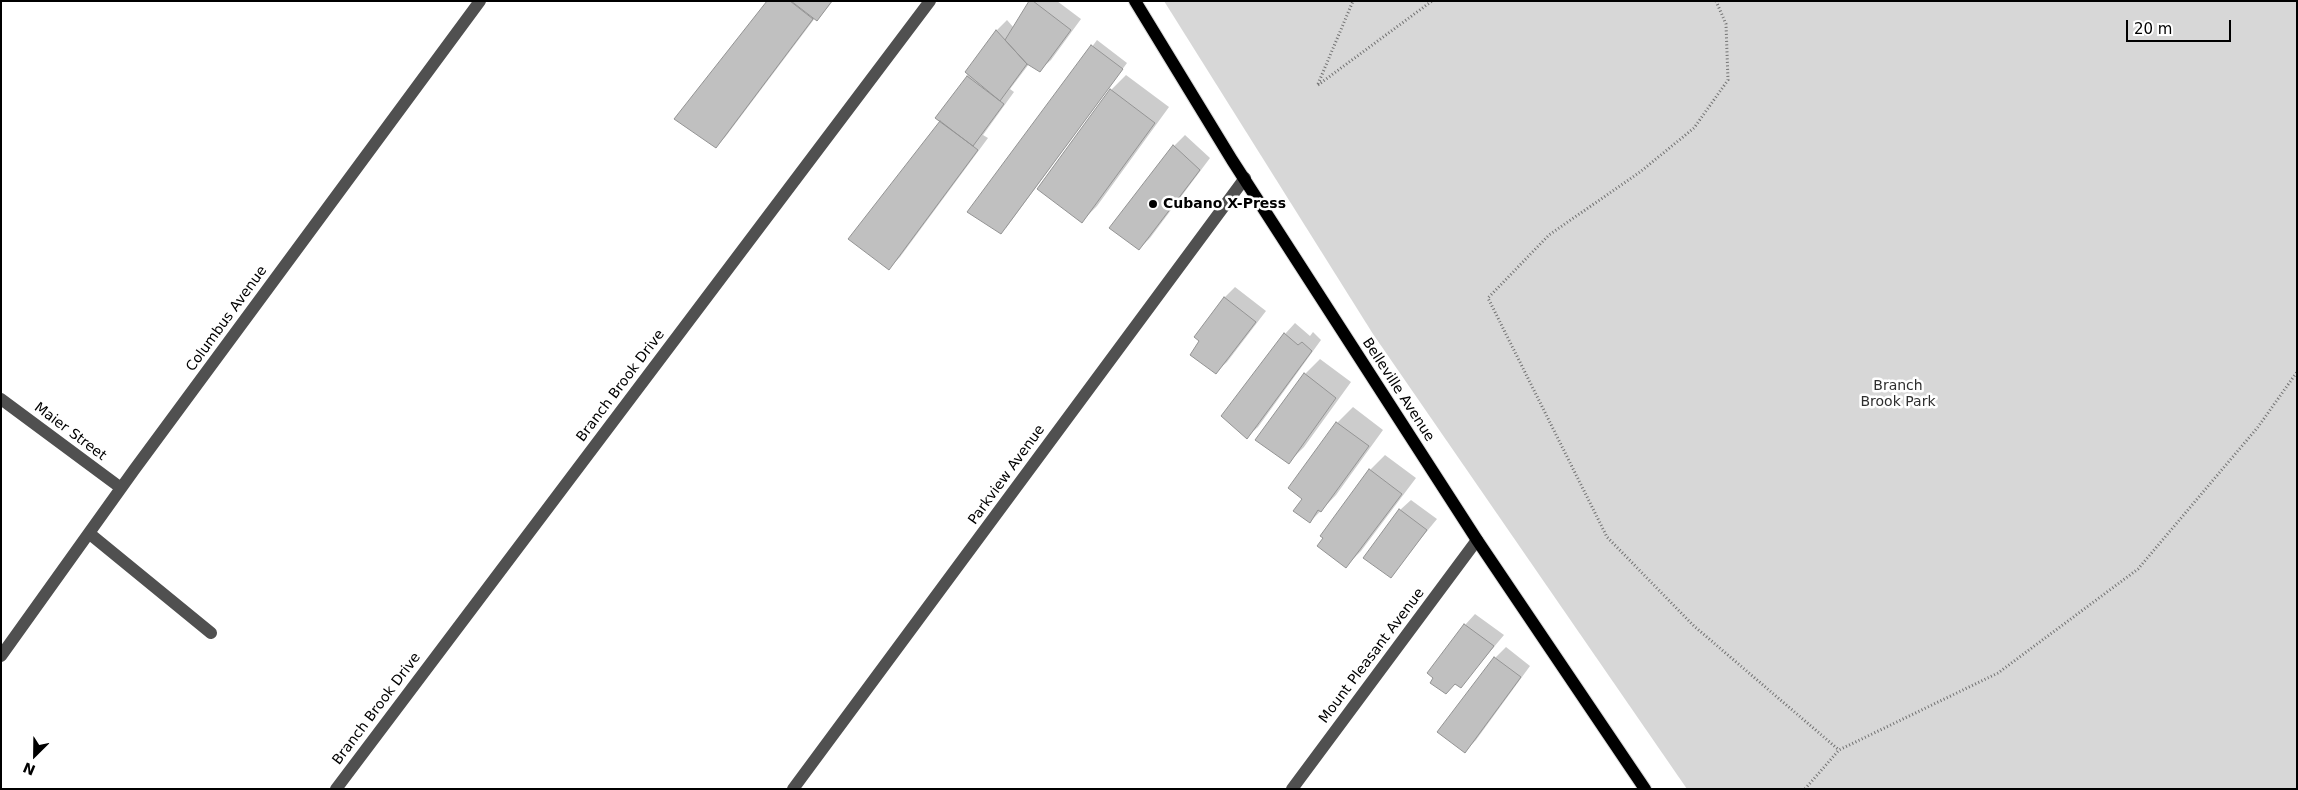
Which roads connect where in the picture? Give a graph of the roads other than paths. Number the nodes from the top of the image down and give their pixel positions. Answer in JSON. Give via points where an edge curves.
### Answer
{"nodes":[{"id":1,"x":480,"y":1,"type":"edge"},
{"id":2,"x":930,"y":1,"type":"edge"},
{"id":3,"x":1135,"y":1,"type":"edge"},
{"id":4,"x":1245,"y":178,"type":"junction"},
{"id":5,"x":1,"y":399,"type":"edge"},
{"id":6,"x":121,"y":488,"type":"junction"},
{"id":7,"x":90,"y":534,"type":"junction"},
{"id":8,"x":1477,"y":540,"type":"junction"},
{"id":9,"x":211,"y":633,"type":"dead end"},
{"id":10,"x":1,"y":656,"type":"edge"},
{"id":11,"x":336,"y":789,"type":"edge"},
{"id":12,"x":793,"y":789,"type":"edge"},
{"id":13,"x":1292,"y":789,"type":"edge"},
{"id":14,"x":1646,"y":789,"type":"edge"}],
"edges":[{"from":1,"to":6,"type":"street","name":"Columbus Avenue"},
{"from":2,"to":11,"type":"street","name":"Branch Brook Drive"},
{"from":3,"to":4,"type":"main road","name":"Belleville Avenue"},
{"from":4,"to":8,"type":"main road","name":"Belleville Avenue"},
{"from":4,"to":12,"type":"street","name":"Parkview Avenue"},
{"from":5,"to":6,"type":"street","name":"Maier Street"},
{"from":6,"to":7,"type":"street","name":"Columbus Avenue"},
{"from":7,"to":9,"type":"street"},
{"from":7,"to":10,"type":"street","name":"Columbus Avenue"},
{"from":8,"to":13,"type":"street","name":"Mount Pleasant Avenue"},
{"from":8,"to":14,"type":"main road","name":"Belleville Avenue"}]}
